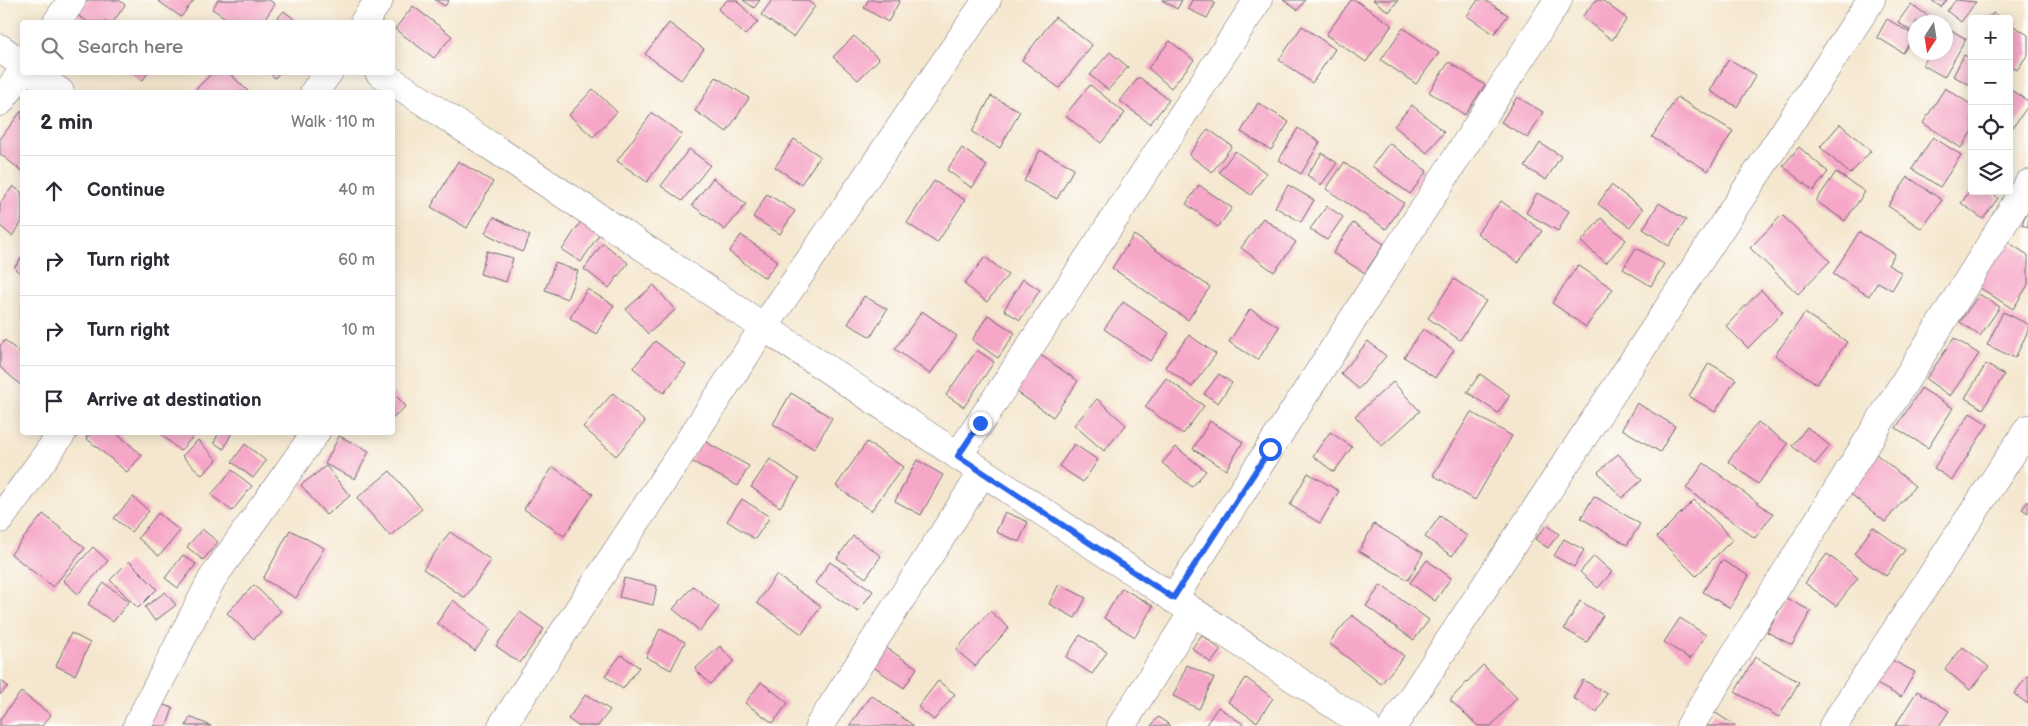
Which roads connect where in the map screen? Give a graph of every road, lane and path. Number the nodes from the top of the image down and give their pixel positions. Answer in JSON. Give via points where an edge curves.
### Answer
{"nodes":[{"id":1,"x":72,"y":0,"type":"edge"},
{"id":2,"x":379,"y":0,"type":"edge"},
{"id":3,"x":987,"y":0,"type":"edge"},
{"id":4,"x":1258,"y":0,"type":"edge"},
{"id":5,"x":1558,"y":0,"type":"edge"},
{"id":6,"x":1871,"y":0,"type":"edge"},
{"id":7,"x":58,"y":20,"type":"edge"},
{"id":8,"x":365,"y":20,"type":"edge"},
{"id":9,"x":0,"y":48,"type":"edge"},
{"id":10,"x":20,"y":63,"type":"edge"},
{"id":11,"x":20,"y":75,"type":"edge"},
{"id":12,"x":37,"y":75,"type":"edge"},
{"id":13,"x":327,"y":75,"type":"edge"},
{"id":14,"x":384,"y":75,"type":"edge"},
{"id":15,"x":57,"y":90,"type":"edge"},
{"id":16,"x":316,"y":90,"type":"edge"},
{"id":17,"x":0,"y":102,"type":"edge"},
{"id":18,"x":2028,"y":184,"type":"edge"},
{"id":19,"x":764,"y":327,"type":"junction"},
{"id":20,"x":2028,"y":429,"type":"edge"},
{"id":21,"x":62,"y":435,"type":"edge"},
{"id":22,"x":314,"y":435,"type":"edge"},
{"id":23,"x":958,"y":456,"type":"junction"},
{"id":24,"x":983,"y":472,"type":"junction"},
{"id":25,"x":0,"y":519,"type":"edge"},
{"id":26,"x":1183,"y":605,"type":"junction"},
{"id":27,"x":137,"y":726,"type":"edge"},
{"id":28,"x":502,"y":726,"type":"edge"},
{"id":29,"x":819,"y":726,"type":"edge"},
{"id":30,"x":1122,"y":726,"type":"edge"},
{"id":31,"x":1366,"y":726,"type":"edge"},
{"id":32,"x":1393,"y":726,"type":"edge"},
{"id":33,"x":1690,"y":726,"type":"edge"},
{"id":34,"x":1833,"y":726,"type":"edge"}],
"edges":[{"from":1,"to":7,"type":"street"},
{"from":2,"to":8,"type":"street"},
{"from":3,"to":19,"type":"street"},
{"from":4,"to":23,"type":"street"},
{"from":5,"to":26,"type":"street"},
{"from":6,"to":32,"type":"street"},
{"from":9,"to":10,"type":"street"},
{"from":11,"to":17,"type":"street"},
{"from":12,"to":15,"type":"street"},
{"from":13,"to":16,"type":"street"},
{"from":14,"to":19,"type":"street"},
{"from":18,"to":33,"type":"street"},
{"from":19,"to":23,"type":"street"},
{"from":19,"to":28,"type":"street"},
{"from":20,"to":34,"type":"street"},
{"from":21,"to":25,"type":"street"},
{"from":22,"to":27,"type":"street","via":[[212,579]]},
{"from":23,"to":24,"type":"street"},
{"from":24,"to":26,"type":"street"},
{"from":24,"to":29,"type":"street"},
{"from":26,"to":30,"type":"street"},
{"from":26,"to":31,"type":"street"}]}
